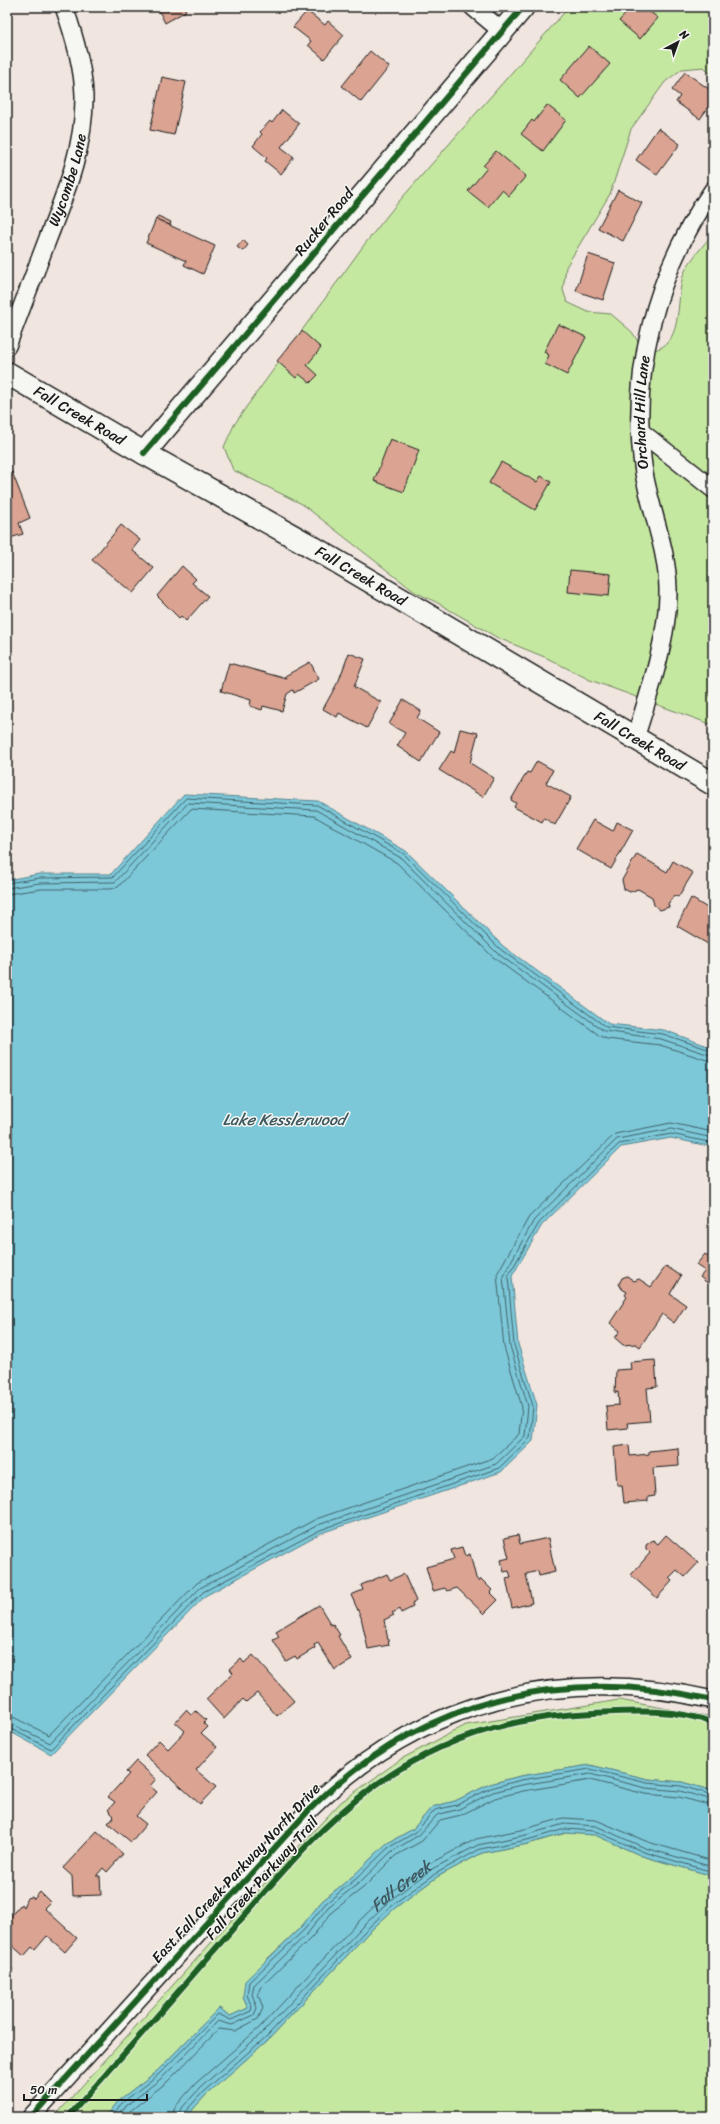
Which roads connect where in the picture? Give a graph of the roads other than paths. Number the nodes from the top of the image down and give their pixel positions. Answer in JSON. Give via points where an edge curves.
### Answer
{"nodes":[{"id":1,"x":64,"y":7,"type":"edge"},
{"id":2,"x":473,"y":7,"type":"edge"},
{"id":3,"x":524,"y":7,"type":"edge"},
{"id":4,"x":503,"y":32,"type":"junction"},
{"id":5,"x":713,"y":190,"type":"edge"},
{"id":6,"x":7,"y":346,"type":"edge"},
{"id":7,"x":7,"y":373,"type":"edge"},
{"id":8,"x":640,"y":431,"type":"junction"},
{"id":9,"x":144,"y":453,"type":"junction"},
{"id":10,"x":713,"y":489,"type":"edge"},
{"id":11,"x":635,"y":738,"type":"junction"},
{"id":12,"x":713,"y":784,"type":"edge"},
{"id":13,"x":713,"y":1700,"type":"edge"},
{"id":14,"x":31,"y":2117,"type":"edge"}],
"edges":[{"from":1,"to":6,"type":"street","name":"Wycombe Lane","via":[[75,40],[83,80],[83,125],[80,145],[67,188]]},
{"from":2,"to":4,"type":"street"},
{"from":3,"to":4,"type":"main road","name":"Rucker Road"},
{"from":4,"to":9,"type":"main road","name":"Rucker Road"},
{"from":5,"to":8,"type":"street","name":"Orchard Hill Lane","via":[[678,249],[658,298],[643,364]]},
{"from":7,"to":9,"type":"main road","name":"Fall Creek Road"},
{"from":8,"to":10,"type":"street"},
{"from":8,"to":11,"type":"street","name":"Orchard Hill Lane","via":[[645,476],[662,542],[668,588],[662,642],[648,700]]},
{"from":9,"to":11,"type":"main road","name":"Fall Creek Road","via":[[309,545]]},
{"from":11,"to":12,"type":"main road","name":"Fall Creek Road"},
{"from":13,"to":14,"type":"street","name":"East Fall Creek Parkway North Drive","via":[[633,1687],[588,1686],[542,1690],[454,1714],[420,1729],[387,1748],[350,1774],[310,1809]]}]}
